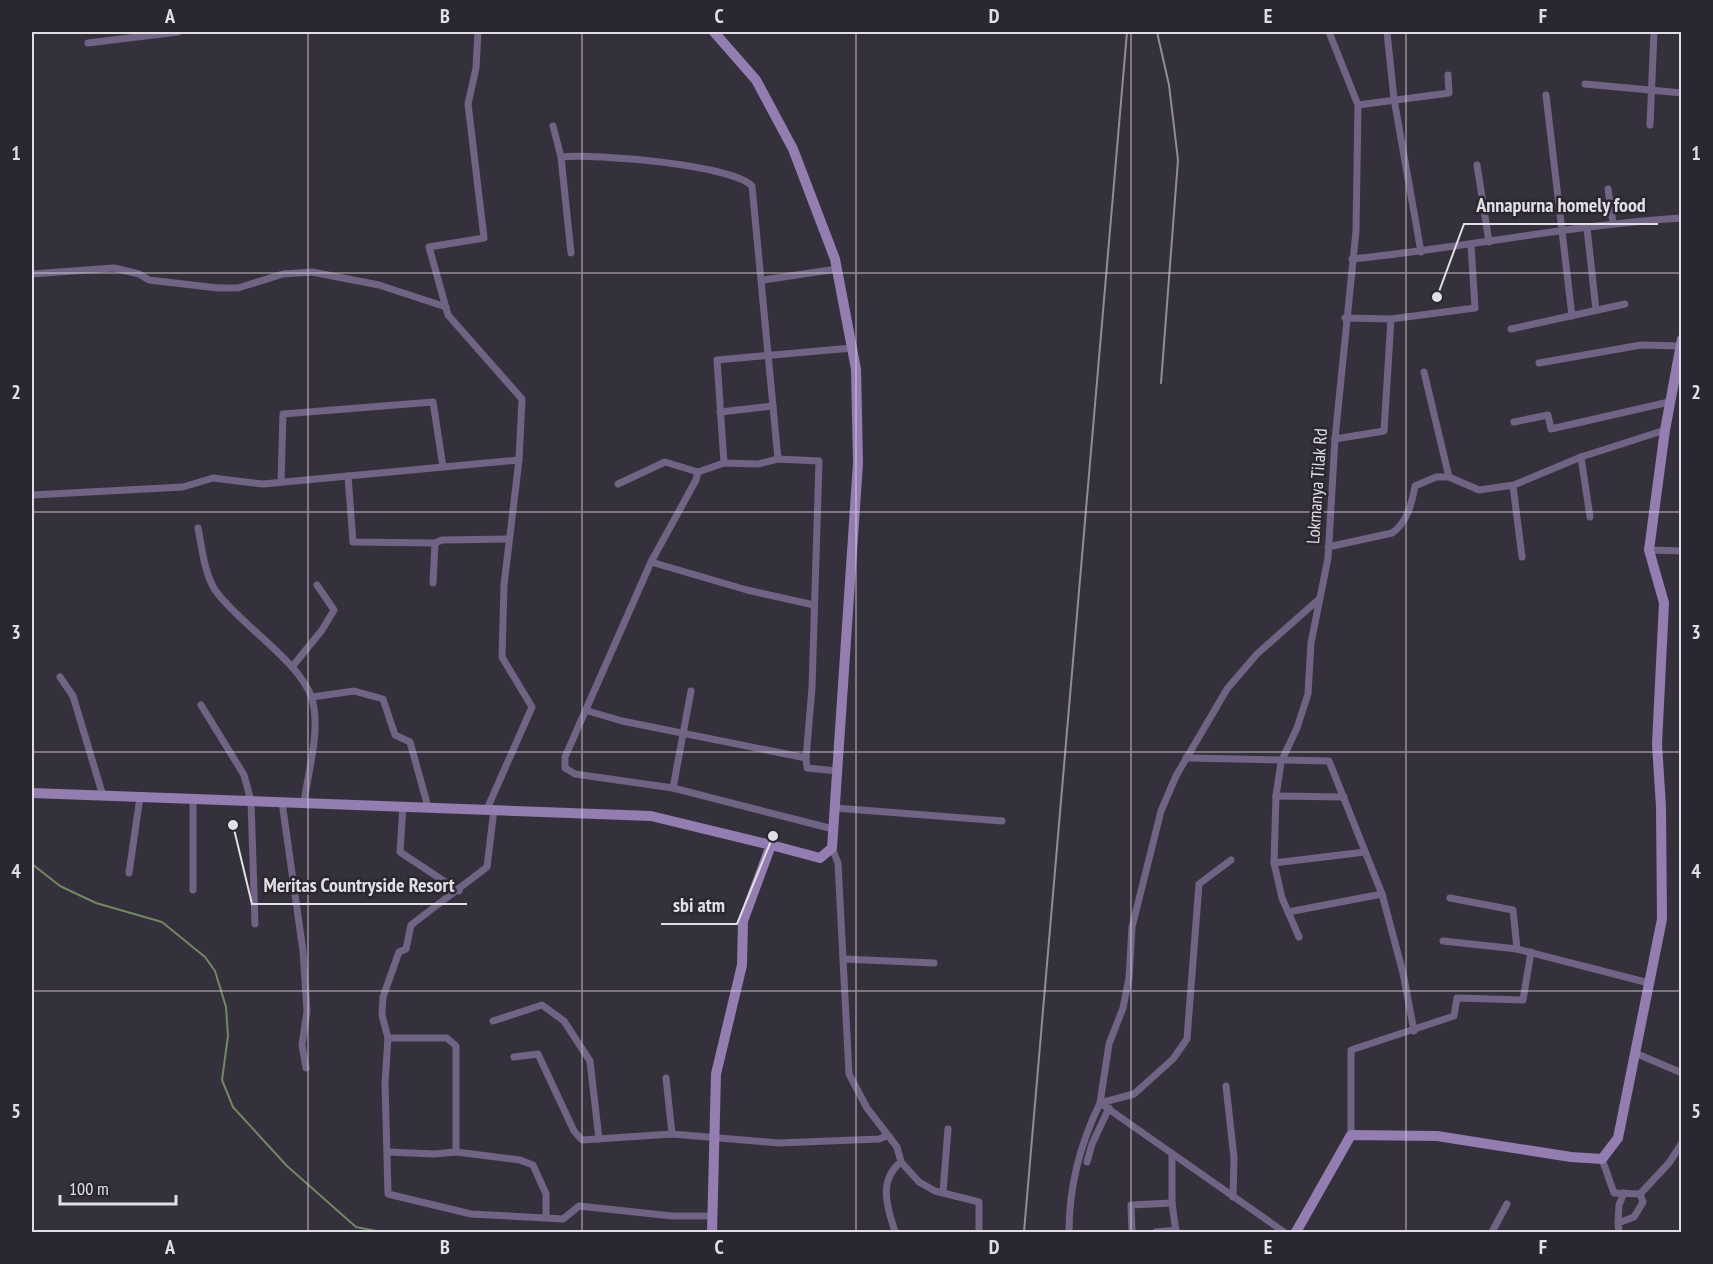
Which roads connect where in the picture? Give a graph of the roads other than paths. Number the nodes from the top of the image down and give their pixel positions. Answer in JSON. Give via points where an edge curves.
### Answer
{"nodes":[{"id":1,"x":178,"y":32,"type":"edge"},
{"id":2,"x":478,"y":32,"type":"edge"},
{"id":3,"x":714,"y":32,"type":"edge"},
{"id":4,"x":1329,"y":32,"type":"edge"},
{"id":5,"x":1387,"y":32,"type":"edge"},
{"id":6,"x":1654,"y":32,"type":"edge"},
{"id":7,"x":88,"y":43,"type":"dead end"},
{"id":8,"x":1448,"y":75,"type":"dead end"},
{"id":9,"x":1585,"y":84,"type":"dead end"},
{"id":10,"x":1652,"y":90,"type":"junction"},
{"id":11,"x":1682,"y":93,"type":"edge"},
{"id":12,"x":1546,"y":95,"type":"dead end"},
{"id":13,"x":1394,"y":99,"type":"junction"},
{"id":14,"x":1358,"y":105,"type":"junction"},
{"id":15,"x":1650,"y":124,"type":"dead end"},
{"id":16,"x":553,"y":126,"type":"dead end"},
{"id":17,"x":561,"y":157,"type":"junction"},
{"id":18,"x":1478,"y":165,"type":"dead end"},
{"id":19,"x":1608,"y":189,"type":"dead end"},
{"id":20,"x":1682,"y":218,"type":"edge"},
{"id":21,"x":1613,"y":223,"type":"junction"},
{"id":22,"x":1587,"y":228,"type":"junction"},
{"id":23,"x":1560,"y":232,"type":"junction"},
{"id":24,"x":1489,"y":242,"type":"junction"},
{"id":25,"x":1472,"y":245,"type":"junction"},
{"id":26,"x":1421,"y":252,"type":"junction"},
{"id":27,"x":571,"y":253,"type":"dead end"},
{"id":28,"x":1352,"y":259,"type":"junction"},
{"id":29,"x":837,"y":269,"type":"junction"},
{"id":30,"x":32,"y":274,"type":"edge"},
{"id":31,"x":763,"y":280,"type":"junction"},
{"id":32,"x":1625,"y":304,"type":"dead end"},
{"id":33,"x":446,"y":308,"type":"junction"},
{"id":34,"x":1596,"y":310,"type":"junction"},
{"id":35,"x":1572,"y":316,"type":"junction"},
{"id":36,"x":1345,"y":318,"type":"junction"},
{"id":37,"x":1391,"y":319,"type":"junction"},
{"id":38,"x":1511,"y":329,"type":"dead end"},
{"id":39,"x":1681,"y":343,"type":"edge"},
{"id":40,"x":852,"y":348,"type":"junction"},
{"id":41,"x":768,"y":354,"type":"junction"},
{"id":42,"x":1539,"y":363,"type":"dead end"},
{"id":43,"x":1424,"y":372,"type":"dead end"},
{"id":44,"x":1677,"y":381,"type":"edge"},
{"id":45,"x":1670,"y":402,"type":"junction"},
{"id":46,"x":773,"y":405,"type":"junction"},
{"id":47,"x":720,"y":412,"type":"junction"},
{"id":48,"x":1514,"y":422,"type":"dead end"},
{"id":49,"x":1665,"y":430,"type":"junction"},
{"id":50,"x":1335,"y":439,"type":"junction"},
{"id":51,"x":1581,"y":457,"type":"junction"},
{"id":52,"x":778,"y":459,"type":"junction"},
{"id":53,"x":519,"y":460,"type":"junction"},
{"id":54,"x":724,"y":462,"type":"junction"},
{"id":55,"x":443,"y":467,"type":"junction"},
{"id":56,"x":698,"y":472,"type":"junction"},
{"id":57,"x":348,"y":476,"type":"junction"},
{"id":58,"x":1449,"y":477,"type":"junction"},
{"id":59,"x":281,"y":482,"type":"junction"},
{"id":60,"x":618,"y":483,"type":"dead end"},
{"id":61,"x":1513,"y":486,"type":"junction"},
{"id":62,"x":32,"y":495,"type":"edge"},
{"id":63,"x":1590,"y":517,"type":"dead end"},
{"id":64,"x":198,"y":528,"type":"dead end"},
{"id":65,"x":509,"y":539,"type":"junction"},
{"id":66,"x":435,"y":543,"type":"junction"},
{"id":67,"x":1328,"y":547,"type":"junction"},
{"id":68,"x":1649,"y":550,"type":"junction"},
{"id":69,"x":1682,"y":551,"type":"edge"},
{"id":70,"x":1522,"y":557,"type":"dead end"},
{"id":71,"x":651,"y":562,"type":"junction"},
{"id":72,"x":433,"y":583,"type":"dead end"},
{"id":73,"x":317,"y":585,"type":"dead end"},
{"id":74,"x":1318,"y":600,"type":"junction"},
{"id":75,"x":814,"y":605,"type":"junction"},
{"id":76,"x":292,"y":667,"type":"junction"},
{"id":77,"x":60,"y":677,"type":"dead end"},
{"id":78,"x":691,"y":692,"type":"dead end"},
{"id":79,"x":312,"y":697,"type":"junction"},
{"id":80,"x":201,"y":705,"type":"dead end"},
{"id":81,"x":588,"y":711,"type":"junction"},
{"id":82,"x":683,"y":733,"type":"junction"},
{"id":83,"x":806,"y":758,"type":"junction"},
{"id":84,"x":1186,"y":758,"type":"junction"},
{"id":85,"x":1281,"y":762,"type":"junction"},
{"id":86,"x":837,"y":771,"type":"junction"},
{"id":87,"x":673,"y":788,"type":"junction"},
{"id":88,"x":32,"y":793,"type":"edge"},
{"id":89,"x":103,"y":796,"type":"junction"},
{"id":90,"x":1276,"y":796,"type":"junction"},
{"id":91,"x":140,"y":797,"type":"junction"},
{"id":92,"x":1344,"y":797,"type":"junction"},
{"id":93,"x":193,"y":799,"type":"junction"},
{"id":94,"x":251,"y":801,"type":"junction"},
{"id":95,"x":282,"y":802,"type":"junction"},
{"id":96,"x":304,"y":803,"type":"junction"},
{"id":97,"x":403,"y":806,"type":"junction"},
{"id":98,"x":428,"y":807,"type":"junction"},
{"id":99,"x":835,"y":808,"type":"junction"},
{"id":100,"x":491,"y":809,"type":"junction"},
{"id":101,"x":1002,"y":821,"type":"dead end"},
{"id":102,"x":833,"y":829,"type":"junction"},
{"id":103,"x":771,"y":845,"type":"junction"},
{"id":104,"x":832,"y":848,"type":"junction"},
{"id":105,"x":1365,"y":852,"type":"junction"},
{"id":106,"x":1231,"y":860,"type":"dead end"},
{"id":107,"x":1274,"y":863,"type":"junction"},
{"id":108,"x":129,"y":873,"type":"dead end"},
{"id":109,"x":193,"y":890,"type":"dead end"},
{"id":110,"x":459,"y":891,"type":"junction"},
{"id":111,"x":1382,"y":894,"type":"junction"},
{"id":112,"x":1450,"y":898,"type":"dead end"},
{"id":113,"x":1288,"y":912,"type":"junction"},
{"id":114,"x":255,"y":924,"type":"dead end"},
{"id":115,"x":1299,"y":937,"type":"dead end"},
{"id":116,"x":1443,"y":941,"type":"dead end"},
{"id":117,"x":1517,"y":949,"type":"junction"},
{"id":118,"x":1531,"y":952,"type":"junction"},
{"id":119,"x":844,"y":958,"type":"junction"},
{"id":120,"x":934,"y":963,"type":"dead end"},
{"id":121,"x":1649,"y":983,"type":"junction"},
{"id":122,"x":493,"y":1021,"type":"dead end"},
{"id":123,"x":1414,"y":1031,"type":"junction"},
{"id":124,"x":388,"y":1038,"type":"junction"},
{"id":125,"x":1635,"y":1053,"type":"junction"},
{"id":126,"x":514,"y":1057,"type":"dead end"},
{"id":127,"x":306,"y":1068,"type":"dead end"},
{"id":128,"x":1682,"y":1073,"type":"edge"},
{"id":129,"x":666,"y":1078,"type":"dead end"},
{"id":130,"x":1226,"y":1086,"type":"dead end"},
{"id":131,"x":1100,"y":1103,"type":"junction"},
{"id":132,"x":1109,"y":1108,"type":"junction"},
{"id":133,"x":948,"y":1129,"type":"dead end"},
{"id":134,"x":672,"y":1134,"type":"junction"},
{"id":135,"x":1351,"y":1134,"type":"junction"},
{"id":136,"x":886,"y":1136,"type":"junction"},
{"id":137,"x":714,"y":1137,"type":"junction"},
{"id":138,"x":599,"y":1139,"type":"junction"},
{"id":139,"x":1682,"y":1143,"type":"edge"},
{"id":140,"x":388,"y":1152,"type":"junction"},
{"id":141,"x":456,"y":1152,"type":"junction"},
{"id":142,"x":1172,"y":1155,"type":"junction"},
{"id":143,"x":1602,"y":1159,"type":"junction"},
{"id":144,"x":901,"y":1162,"type":"junction"},
{"id":145,"x":1087,"y":1162,"type":"dead end"},
{"id":146,"x":942,"y":1192,"type":"junction"},
{"id":147,"x":1624,"y":1193,"type":"junction"},
{"id":148,"x":1640,"y":1194,"type":"junction"},
{"id":149,"x":1233,"y":1197,"type":"junction"},
{"id":150,"x":1172,"y":1203,"type":"junction"},
{"id":151,"x":1507,"y":1204,"type":"dead end"},
{"id":152,"x":712,"y":1216,"type":"junction"},
{"id":153,"x":546,"y":1217,"type":"junction"},
{"id":154,"x":1618,"y":1222,"type":"junction"},
{"id":155,"x":1176,"y":1231,"type":"edge"},
{"id":156,"x":712,"y":1233,"type":"edge"},
{"id":157,"x":895,"y":1233,"type":"edge"},
{"id":158,"x":979,"y":1233,"type":"edge"},
{"id":159,"x":1069,"y":1233,"type":"edge"},
{"id":160,"x":1132,"y":1233,"type":"edge"},
{"id":161,"x":1156,"y":1233,"type":"edge"},
{"id":162,"x":1284,"y":1233,"type":"edge"},
{"id":163,"x":1296,"y":1233,"type":"edge"},
{"id":164,"x":1492,"y":1233,"type":"edge"},
{"id":165,"x":1618,"y":1233,"type":"edge"}],
"edges":[{"from":1,"to":7,"type":"street"},
{"from":2,"to":33,"type":"street","via":[[477,68],[468,104],[484,237],[429,247]]},
{"from":3,"to":29,"type":"street","via":[[756,80],[794,149]]},
{"from":4,"to":14,"type":"street","name":"Lokmanya Tilak Rd"},
{"from":5,"to":13,"type":"street"},
{"from":6,"to":10,"type":"street"},
{"from":8,"to":13,"type":"street","via":[[1449,93]]},
{"from":9,"to":10,"type":"street"},
{"from":10,"to":11,"type":"street"},
{"from":10,"to":15,"type":"street"},
{"from":12,"to":23,"type":"street"},
{"from":13,"to":14,"type":"street"},
{"from":13,"to":26,"type":"street"},
{"from":14,"to":28,"type":"street","name":"Lokmanya Tilak Rd"},
{"from":16,"to":17,"type":"street"},
{"from":17,"to":27,"type":"street"},
{"from":17,"to":31,"type":"street","via":[[697,166],[746,179],[752,186]]},
{"from":18,"to":24,"type":"street"},
{"from":19,"to":21,"type":"street"},
{"from":20,"to":21,"type":"street"},
{"from":21,"to":22,"type":"street"},
{"from":22,"to":23,"type":"street"},
{"from":22,"to":34,"type":"street"},
{"from":23,"to":24,"type":"street"},
{"from":23,"to":35,"type":"street"},
{"from":24,"to":25,"type":"street"},
{"from":25,"to":26,"type":"street"},
{"from":25,"to":37,"type":"street","via":[[1474,308]]},
{"from":26,"to":28,"type":"street"},
{"from":28,"to":36,"type":"street","name":"Lokmanya Tilak Rd"},
{"from":29,"to":31,"type":"street"},
{"from":29,"to":40,"type":"street"},
{"from":30,"to":33,"type":"street","via":[[114,268],[149,280],[238,288],[283,274],[312,272],[379,285]]},
{"from":31,"to":41,"type":"street"},
{"from":32,"to":34,"type":"street"},
{"from":33,"to":53,"type":"street","via":[[522,399]]},
{"from":34,"to":35,"type":"street"},
{"from":35,"to":38,"type":"street"},
{"from":36,"to":37,"type":"street"},
{"from":36,"to":50,"type":"street","name":"Lokmanya Tilak Rd"},
{"from":37,"to":50,"type":"street","via":[[1384,431]]},
{"from":39,"to":42,"type":"street","via":[[1641,345]]},
{"from":39,"to":44,"type":"street"},
{"from":40,"to":41,"type":"street"},
{"from":40,"to":86,"type":"street","via":[[858,463]]},
{"from":41,"to":46,"type":"street"},
{"from":41,"to":47,"type":"street","via":[[717,360]]},
{"from":43,"to":58,"type":"street"},
{"from":44,"to":45,"type":"street"},
{"from":45,"to":48,"type":"street","via":[[1551,429],[1548,415]]},
{"from":45,"to":49,"type":"street"},
{"from":46,"to":47,"type":"street"},
{"from":46,"to":52,"type":"street"},
{"from":47,"to":54,"type":"street"},
{"from":49,"to":51,"type":"street"},
{"from":49,"to":68,"type":"street"},
{"from":50,"to":67,"type":"street","name":"Lokmanya Tilak Rd"},
{"from":51,"to":61,"type":"street"},
{"from":51,"to":63,"type":"street"},
{"from":52,"to":54,"type":"street","via":[[758,464]]},
{"from":52,"to":75,"type":"street","via":[[819,461]]},
{"from":53,"to":55,"type":"street"},
{"from":53,"to":65,"type":"street"},
{"from":54,"to":56,"type":"street"},
{"from":55,"to":57,"type":"street"},
{"from":55,"to":59,"type":"street","via":[[433,402],[283,414]]},
{"from":56,"to":60,"type":"street","via":[[665,462]]},
{"from":56,"to":71,"type":"street"},
{"from":57,"to":59,"type":"street"},
{"from":57,"to":66,"type":"street","via":[[353,542]]},
{"from":58,"to":61,"type":"street","via":[[1479,490]]},
{"from":58,"to":67,"type":"street","via":[[1436,477],[1415,486],[1412,506],[1392,533]]},
{"from":59,"to":62,"type":"street","via":[[263,484],[213,478],[183,487]]},
{"from":61,"to":70,"type":"street"},
{"from":64,"to":76,"type":"street","via":[[207,572],[216,590]]},
{"from":65,"to":66,"type":"street"},
{"from":65,"to":100,"type":"street","via":[[502,657],[532,706]]},
{"from":66,"to":72,"type":"street"},
{"from":67,"to":74,"type":"street","name":"Lokmanya Tilak Rd"},
{"from":68,"to":69,"type":"street"},
{"from":68,"to":121,"type":"street","via":[[1664,603],[1657,744],[1662,919]]},
{"from":71,"to":75,"type":"street"},
{"from":71,"to":81,"type":"street"},
{"from":73,"to":76,"type":"street","via":[[334,610]]},
{"from":74,"to":84,"type":"street","via":[[1257,654],[1227,689]]},
{"from":74,"to":85,"type":"street","name":"Lokmanya Tilak Rd","via":[[1308,694]]},
{"from":75,"to":83,"type":"street"},
{"from":76,"to":79,"type":"street"},
{"from":77,"to":89,"type":"street","via":[[73,696]]},
{"from":78,"to":82,"type":"street"},
{"from":79,"to":96,"type":"street","via":[[315,720]]},
{"from":79,"to":98,"type":"street","via":[[354,691],[383,699],[395,735],[410,742]]},
{"from":80,"to":94,"type":"street","via":[[244,775]]},
{"from":81,"to":82,"type":"street"},
{"from":81,"to":87,"type":"street","via":[[566,757],[565,768],[575,774]]},
{"from":82,"to":83,"type":"street"},
{"from":82,"to":87,"type":"street"},
{"from":83,"to":86,"type":"street","via":[[807,768]]},
{"from":84,"to":85,"type":"street"},
{"from":84,"to":131,"type":"street","via":[[1161,811],[1132,927],[1130,978],[1109,1044]]},
{"from":85,"to":90,"type":"street","name":"Lokmanya Tilak Rd"},
{"from":85,"to":92,"type":"street","via":[[1329,761]]},
{"from":86,"to":99,"type":"street"},
{"from":87,"to":102,"type":"street"},
{"from":88,"to":89,"type":"street"},
{"from":89,"to":91,"type":"street"},
{"from":90,"to":92,"type":"street"},
{"from":90,"to":107,"type":"street","name":"Lokmanya Tilak Rd"},
{"from":91,"to":93,"type":"street"},
{"from":91,"to":108,"type":"street"},
{"from":92,"to":105,"type":"street"},
{"from":93,"to":94,"type":"street"},
{"from":93,"to":109,"type":"street"},
{"from":94,"to":95,"type":"street"},
{"from":94,"to":114,"type":"street"},
{"from":95,"to":96,"type":"street"},
{"from":95,"to":127,"type":"street","via":[[303,951],[307,1011],[302,1045]]},
{"from":96,"to":97,"type":"street"},
{"from":97,"to":98,"type":"street"},
{"from":97,"to":110,"type":"street","via":[[400,852]]},
{"from":98,"to":100,"type":"street"},
{"from":99,"to":101,"type":"street"},
{"from":99,"to":102,"type":"street"},
{"from":100,"to":103,"type":"street","via":[[651,816]]},
{"from":100,"to":110,"type":"street","via":[[487,867]]},
{"from":102,"to":104,"type":"street"},
{"from":103,"to":104,"type":"street","via":[[820,858]]},
{"from":103,"to":137,"type":"street","via":[[743,921],[742,965],[716,1074]]},
{"from":104,"to":119,"type":"street","via":[[838,863]]},
{"from":105,"to":107,"type":"street"},
{"from":105,"to":111,"type":"street"},
{"from":106,"to":131,"type":"street","via":[[1199,884],[1187,1039],[1173,1059],[1134,1094]]},
{"from":107,"to":113,"type":"street","name":"Lokmanya Tilak Rd"},
{"from":110,"to":124,"type":"street","via":[[411,925],[406,949],[399,952],[383,997],[381,1015]]},
{"from":111,"to":113,"type":"street"},
{"from":111,"to":123,"type":"street"},
{"from":112,"to":117,"type":"street","via":[[1512,910]]},
{"from":113,"to":115,"type":"street","name":"Lokmanya Tilak Rd"},
{"from":116,"to":117,"type":"street"},
{"from":117,"to":118,"type":"street"},
{"from":118,"to":121,"type":"street"},
{"from":118,"to":123,"type":"street","via":[[1523,1000],[1456,998],[1454,1016]]},
{"from":119,"to":120,"type":"street"},
{"from":119,"to":136,"type":"street","via":[[849,1074]]},
{"from":121,"to":125,"type":"street"},
{"from":122,"to":138,"type":"street","via":[[542,1005],[564,1021],[590,1060]]},
{"from":123,"to":135,"type":"street","via":[[1352,1050]]},
{"from":124,"to":140,"type":"street"},
{"from":124,"to":141,"type":"street","via":[[447,1038],[456,1046]]},
{"from":125,"to":128,"type":"street"},
{"from":125,"to":143,"type":"street","via":[[1618,1138]]},
{"from":126,"to":138,"type":"street","via":[[538,1054],[574,1131],[582,1140]]},
{"from":129,"to":134,"type":"street"},
{"from":130,"to":149,"type":"street","via":[[1234,1158]]},
{"from":131,"to":132,"type":"street"},
{"from":131,"to":159,"type":"street","via":[[1074,1172]]},
{"from":132,"to":142,"type":"street"},
{"from":132,"to":145,"type":"street"},
{"from":133,"to":146,"type":"street"},
{"from":134,"to":137,"type":"street"},
{"from":134,"to":138,"type":"street"},
{"from":135,"to":143,"type":"street","via":[[1437,1136],[1571,1158]]},
{"from":135,"to":163,"type":"street"},
{"from":136,"to":137,"type":"street","via":[[879,1140],[779,1143]]},
{"from":136,"to":144,"type":"street","via":[[897,1147]]},
{"from":137,"to":152,"type":"street"},
{"from":139,"to":148,"type":"street"},
{"from":140,"to":141,"type":"street"},
{"from":140,"to":153,"type":"street","via":[[388,1194],[394,1198],[471,1214]]},
{"from":141,"to":153,"type":"street","via":[[533,1165],[546,1194]]},
{"from":142,"to":149,"type":"street"},
{"from":142,"to":150,"type":"street"},
{"from":143,"to":147,"type":"street","via":[[1614,1193]]},
{"from":144,"to":146,"type":"street","via":[[919,1182]]},
{"from":144,"to":157,"type":"street","via":[[886,1187],[885,1201]]},
{"from":146,"to":158,"type":"street","via":[[979,1202]]},
{"from":147,"to":148,"type":"street"},
{"from":147,"to":154,"type":"street"},
{"from":148,"to":154,"type":"street","via":[[1643,1202],[1634,1217]]},
{"from":149,"to":162,"type":"street"},
{"from":150,"to":155,"type":"street"},
{"from":150,"to":160,"type":"street","via":[[1131,1205]]},
{"from":151,"to":164,"type":"street"},
{"from":152,"to":153,"type":"street","via":[[579,1206],[563,1219]]},
{"from":152,"to":156,"type":"street"},
{"from":154,"to":165,"type":"street"},
{"from":155,"to":161,"type":"street"}]}
